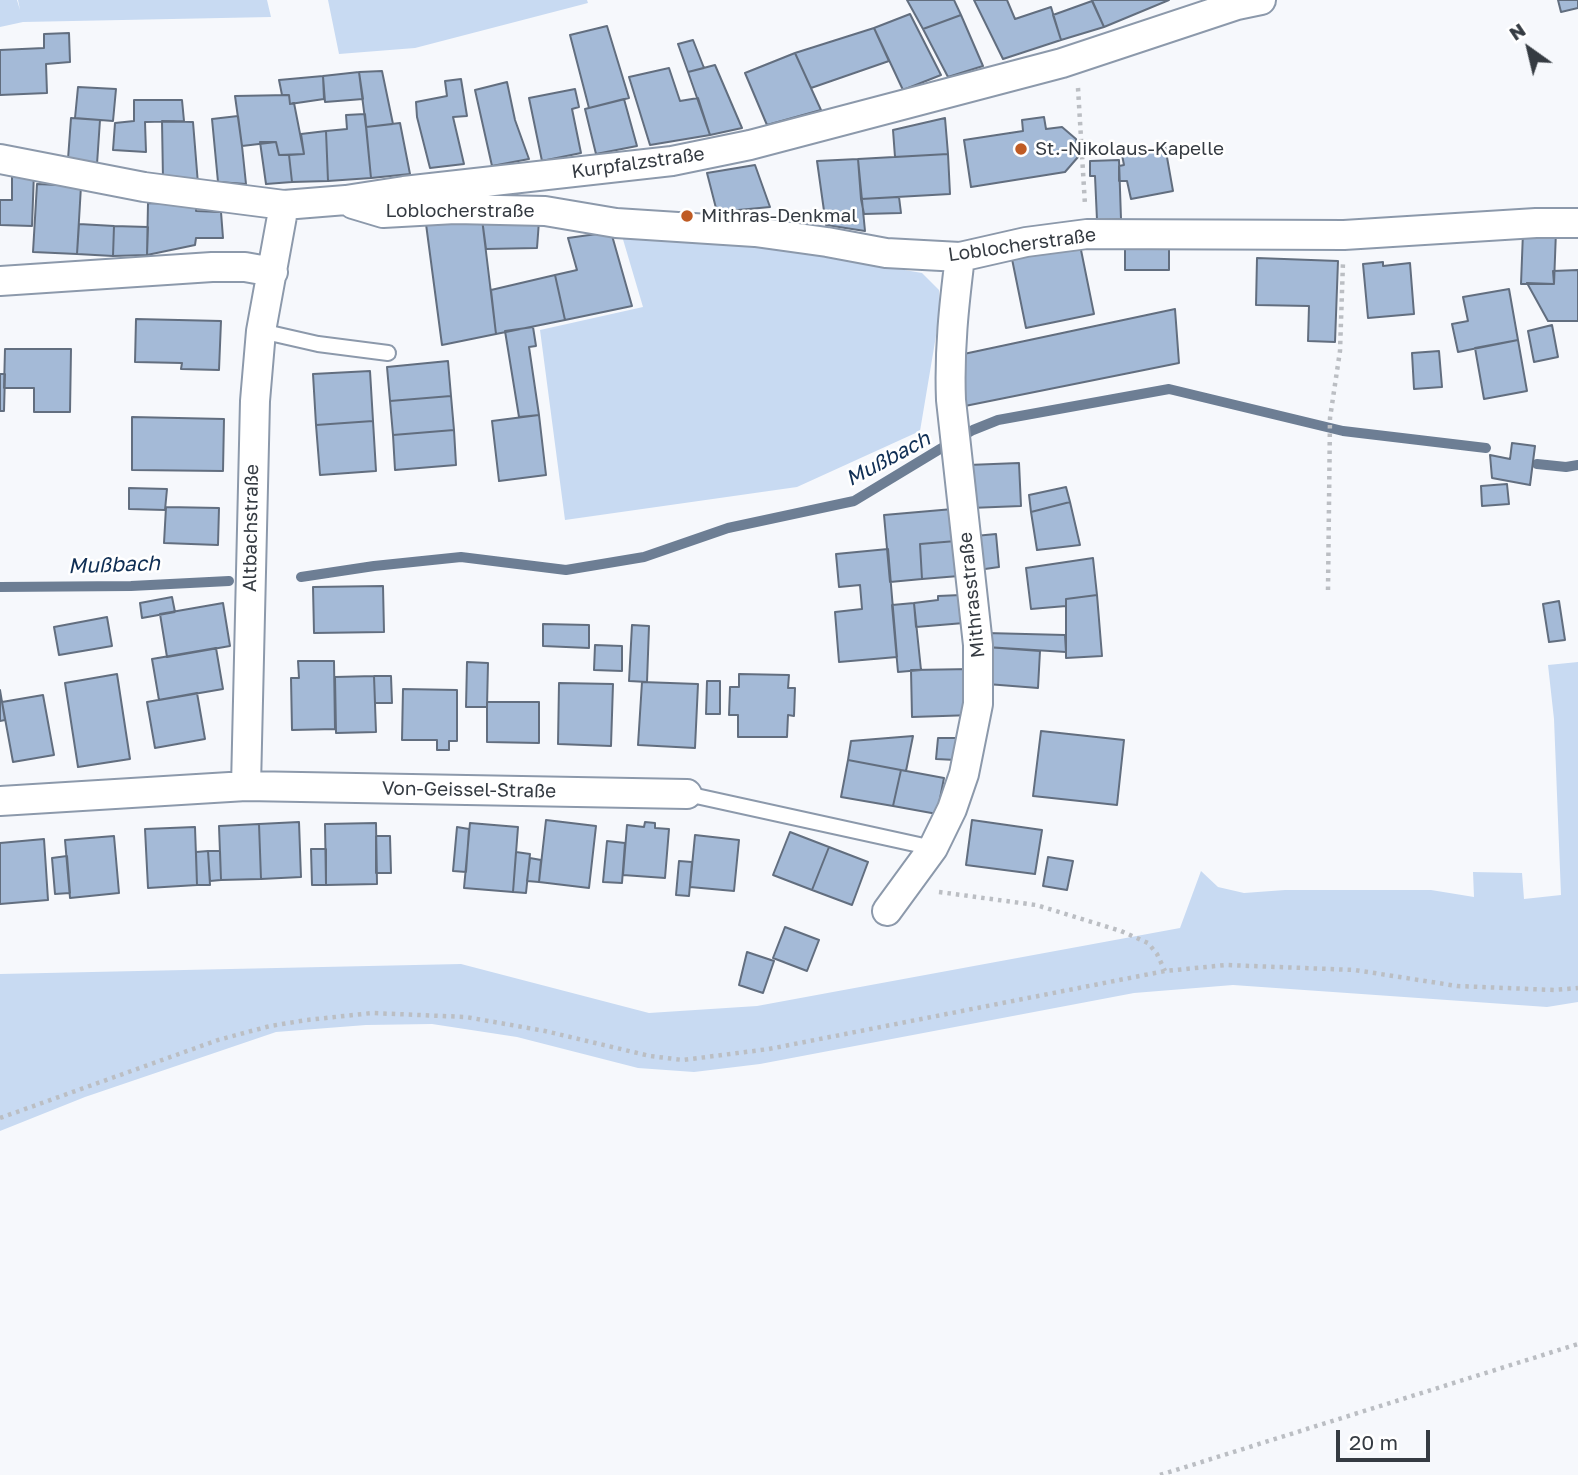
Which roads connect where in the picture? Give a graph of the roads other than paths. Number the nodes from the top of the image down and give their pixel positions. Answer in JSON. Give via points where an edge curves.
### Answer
{"nodes":[{"id":1,"x":1261,"y":0,"type":"edge"},
{"id":2,"x":0,"y":159,"type":"edge"},
{"id":3,"x":346,"y":200,"type":"junction"},
{"id":4,"x":284,"y":205,"type":"junction"},
{"id":5,"x":1578,"y":223,"type":"edge"},
{"id":6,"x":960,"y":257,"type":"junction"},
{"id":7,"x":272,"y":272,"type":"junction"},
{"id":8,"x":0,"y":281,"type":"edge"},
{"id":9,"x":261,"y":331,"type":"junction"},
{"id":10,"x":387,"y":353,"type":"dead end"},
{"id":11,"x":246,"y":786,"type":"junction"},
{"id":12,"x":687,"y":794,"type":"joint"},
{"id":13,"x":0,"y":801,"type":"edge"},
{"id":14,"x":933,"y":848,"type":"junction"},
{"id":15,"x":887,"y":911,"type":"dead end"}],
"edges":[{"from":1,"to":3,"type":"street","name":"Kurpfalzstraße","via":[[1062,63],[750,145],[672,160]]},
{"from":2,"to":4,"type":"street","name":"Kurpfalzstraße","via":[[144,187]]},
{"from":3,"to":4,"type":"street","name":"Kurpfalzstraße"},
{"from":3,"to":6,"type":"street","name":"Loblocherstraße","via":[[383,214],[455,209],[545,211],[616,223],[755,232],[886,253]]},
{"from":4,"to":7,"type":"street","name":"Altbachstraße"},
{"from":5,"to":6,"type":"street","name":"Loblocherstraße","via":[[1344,235],[1087,234]]},
{"from":6,"to":14,"type":"street","name":"Mithrasstraße","via":[[949,367],[978,645],[978,704],[964,774]]},
{"from":7,"to":8,"type":"street","via":[[212,267]]},
{"from":7,"to":9,"type":"street","name":"Altbachstraße"},
{"from":9,"to":10,"type":"lane"},
{"from":9,"to":11,"type":"street","name":"Altbachstraße","via":[[252,454]]},
{"from":11,"to":12,"type":"street","name":"Von-Geissel-Straße"},
{"from":11,"to":13,"type":"street","name":"Von-Geissel-Straße"},
{"from":12,"to":14,"type":"lane","name":"Von-Geissel-Straße"},
{"from":14,"to":15,"type":"street","name":"Mithrasstraße"}]}
